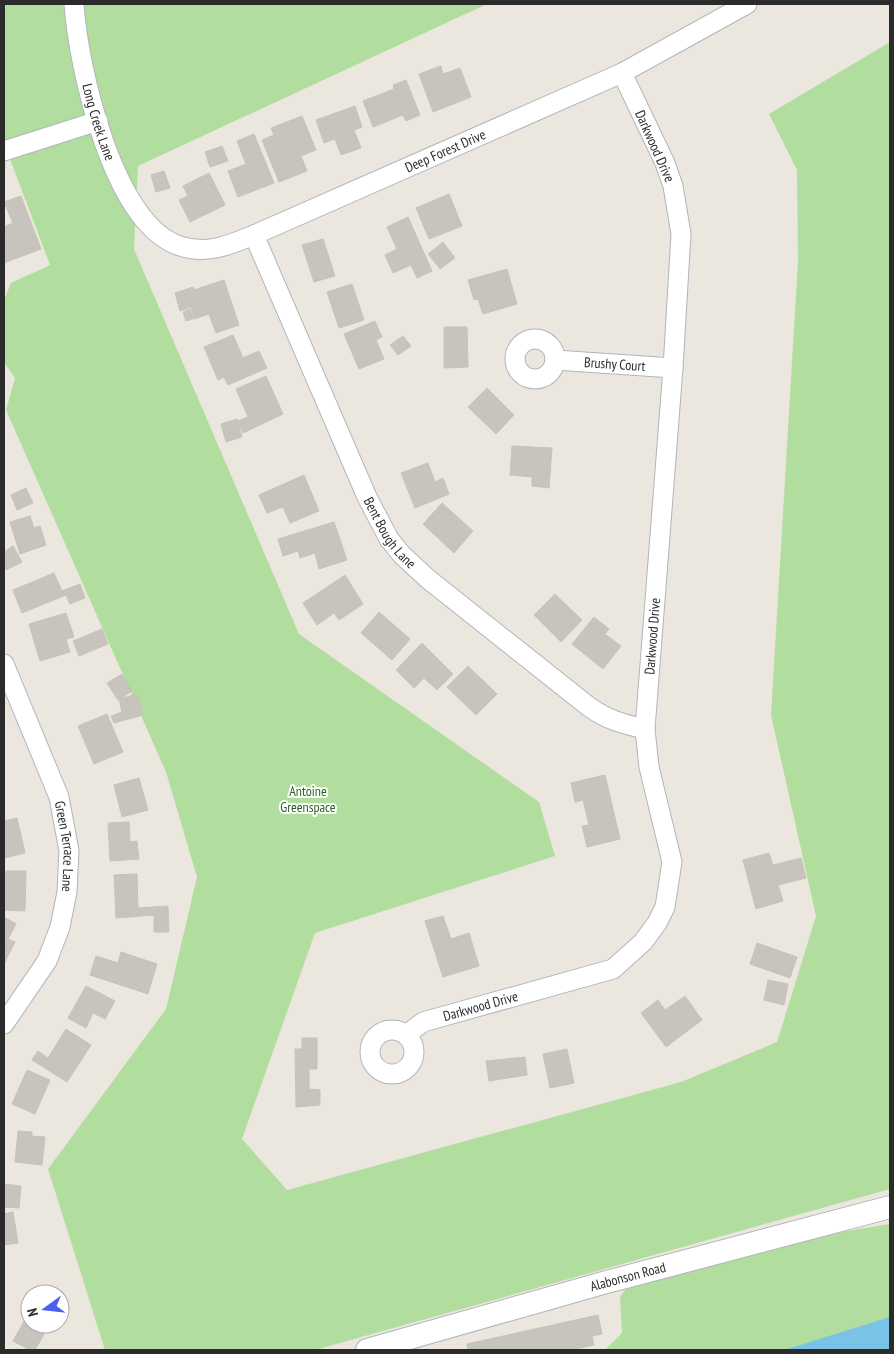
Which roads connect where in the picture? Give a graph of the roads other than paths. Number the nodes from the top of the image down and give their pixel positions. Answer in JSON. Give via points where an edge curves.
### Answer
{"nodes":[{"id":1,"x":63,"y":4,"type":"edge"},
{"id":2,"x":747,"y":4,"type":"edge"},
{"id":3,"x":75,"y":12,"type":"edge"},
{"id":4,"x":622,"y":73,"type":"junction"},
{"id":5,"x":98,"y":121,"type":"junction"},
{"id":6,"x":4,"y":151,"type":"edge"},
{"id":7,"x":140,"y":217,"type":"joint"},
{"id":8,"x":254,"y":235,"type":"junction"},
{"id":9,"x":555,"y":360,"type":"dead end"},
{"id":10,"x":673,"y":368,"type":"junction"},
{"id":11,"x":4,"y":664,"type":"edge"},
{"id":12,"x":645,"y":729,"type":"junction"},
{"id":13,"x":4,"y":1024,"type":"edge"},
{"id":14,"x":406,"y":1035,"type":"dead end"},
{"id":15,"x":890,"y":1207,"type":"edge"},
{"id":16,"x":367,"y":1350,"type":"edge"}],
"edges":[{"from":1,"to":3,"type":"street","name":"Long Creek Lane"},
{"from":2,"to":4,"type":"street","name":"Deep Forest Drive"},
{"from":3,"to":5,"type":"street","name":"Long Creek Lane"},
{"from":4,"to":8,"type":"street","name":"Deep Forest Drive"},
{"from":4,"to":10,"type":"street","name":"Darkwood Drive","via":[[665,163],[679,212],[681,257]]},
{"from":5,"to":6,"type":"street"},
{"from":5,"to":7,"type":"street","name":"Long Creek Lane","via":[[118,179]]},
{"from":7,"to":8,"type":"street","name":"Deep Forest Drive","via":[[166,240],[196,250],[226,246]]},
{"from":8,"to":12,"type":"street","name":"Bent Bough Lane","via":[[367,497],[390,539],[428,579],[602,717]]},
{"from":9,"to":10,"type":"street","name":"Brushy Court"},
{"from":10,"to":12,"type":"street","name":"Darkwood Drive"},
{"from":11,"to":13,"type":"street","name":"Green Terrace Lane","via":[[58,796],[69,851],[67,892],[60,927],[47,961]]},
{"from":12,"to":14,"type":"street","name":"Darkwood Drive","via":[[649,767],[672,862],[665,907],[643,942],[613,970],[423,1022]]},
{"from":15,"to":16,"type":"street","name":"Alabonson Road"}]}
